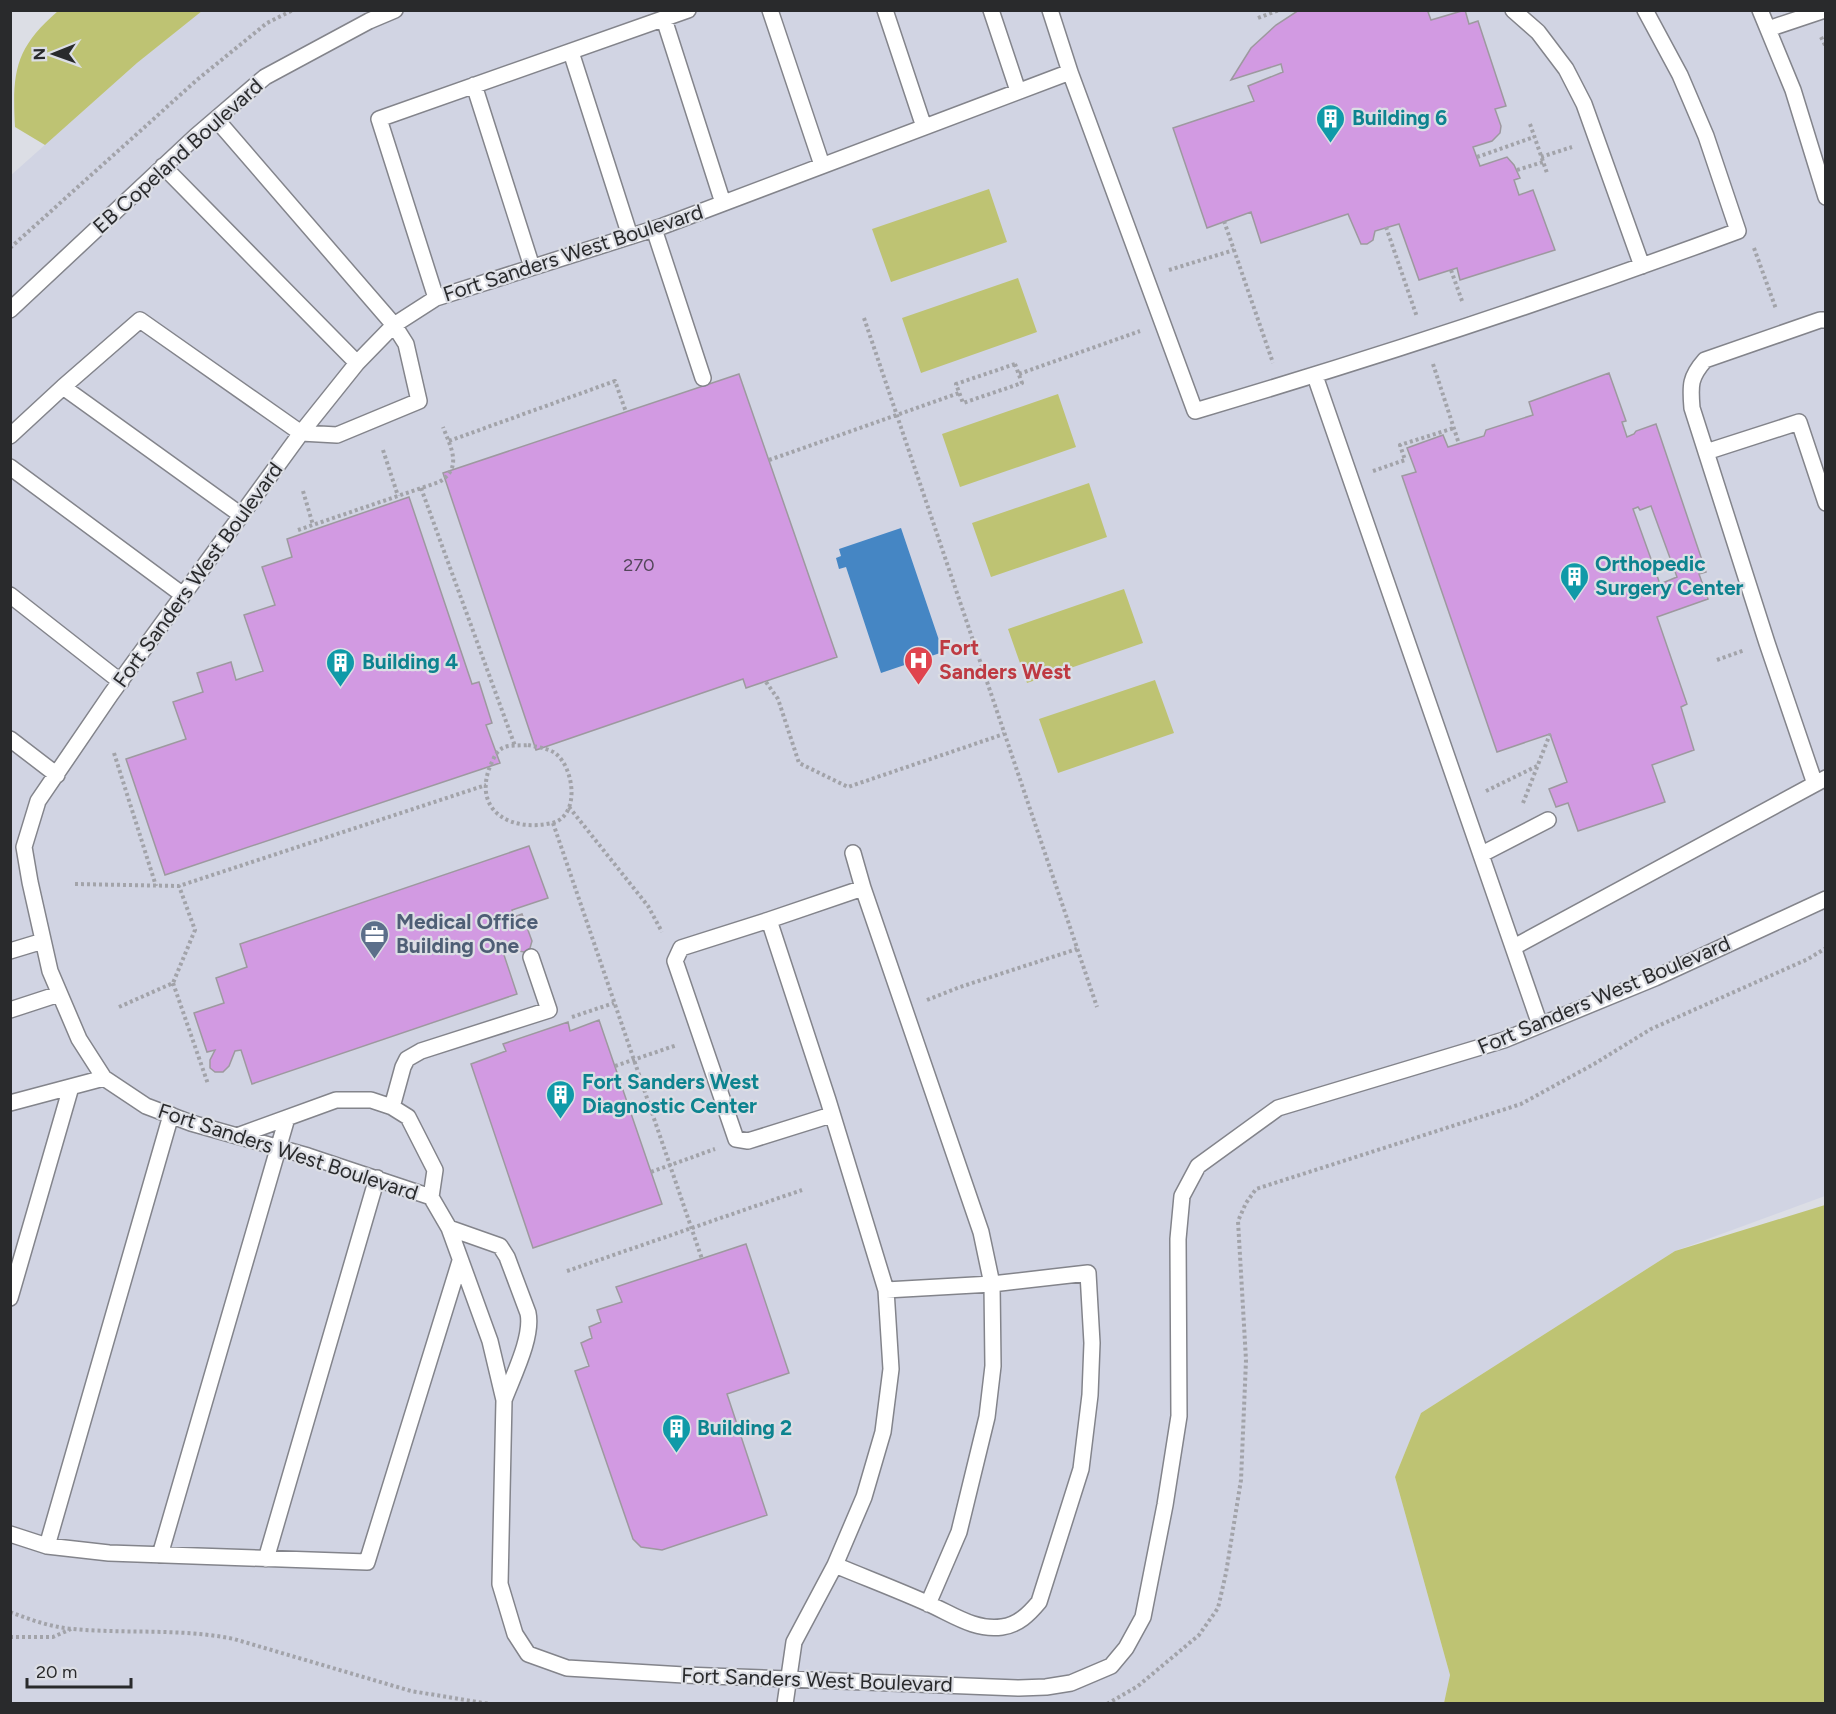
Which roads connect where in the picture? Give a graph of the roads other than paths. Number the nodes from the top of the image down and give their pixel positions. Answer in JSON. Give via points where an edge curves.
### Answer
{"nodes":[{"id":1,"x":395,"y":10,"type":"edge"},
{"id":2,"x":688,"y":10,"type":"edge"},
{"id":3,"x":770,"y":10,"type":"edge"},
{"id":4,"x":885,"y":10,"type":"edge"},
{"id":5,"x":991,"y":10,"type":"edge"},
{"id":6,"x":1050,"y":10,"type":"edge"},
{"id":7,"x":1513,"y":10,"type":"edge"},
{"id":8,"x":1645,"y":10,"type":"edge"},
{"id":9,"x":1760,"y":10,"type":"edge"},
{"id":10,"x":1824,"y":10,"type":"edge"},
{"id":11,"x":664,"y":19,"type":"junction"},
{"id":12,"x":1768,"y":29,"type":"junction"},
{"id":13,"x":571,"y":52,"type":"junction"},
{"id":14,"x":1070,"y":72,"type":"junction"},
{"id":15,"x":474,"y":85,"type":"junction"},
{"id":16,"x":1018,"y":91,"type":"junction"},
{"id":17,"x":216,"y":119,"type":"junction"},
{"id":18,"x":924,"y":127,"type":"junction"},
{"id":19,"x":822,"y":165,"type":"junction"},
{"id":20,"x":163,"y":166,"type":"junction"},
{"id":21,"x":1826,"y":197,"type":"edge"},
{"id":22,"x":723,"y":203,"type":"junction"},
{"id":23,"x":654,"y":229,"type":"junction"},
{"id":24,"x":630,"y":236,"type":"junction"},
{"id":25,"x":1642,"y":266,"type":"junction"},
{"id":26,"x":532,"y":267,"type":"junction"},
{"id":27,"x":436,"y":298,"type":"junction"},
{"id":28,"x":10,"y":310,"type":"edge"},
{"id":29,"x":1826,"y":320,"type":"edge"},
{"id":30,"x":394,"y":325,"type":"junction"},
{"id":31,"x":357,"y":363,"type":"junction"},
{"id":32,"x":1315,"y":376,"type":"junction"},
{"id":33,"x":703,"y":378,"type":"dead end"},
{"id":34,"x":63,"y":387,"type":"junction"},
{"id":35,"x":302,"y":433,"type":"junction"},
{"id":36,"x":10,"y":436,"type":"edge"},
{"id":37,"x":1706,"y":452,"type":"junction"},
{"id":38,"x":10,"y":467,"type":"edge"},
{"id":39,"x":1826,"y":503,"type":"edge"},
{"id":40,"x":241,"y":514,"type":"junction"},
{"id":41,"x":10,"y":595,"type":"edge"},
{"id":42,"x":183,"y":596,"type":"junction"},
{"id":43,"x":121,"y":682,"type":"junction"},
{"id":44,"x":10,"y":739,"type":"edge"},
{"id":45,"x":57,"y":775,"type":"junction"},
{"id":46,"x":1820,"y":781,"type":"edge"},
{"id":47,"x":1548,"y":820,"type":"dead end"},
{"id":48,"x":17,"y":849,"type":"edge"},
{"id":49,"x":853,"y":853,"type":"dead end"},
{"id":50,"x":1482,"y":854,"type":"junction"},
{"id":51,"x":863,"y":888,"type":"junction"},
{"id":52,"x":1826,"y":899,"type":"edge"},
{"id":53,"x":769,"y":920,"type":"junction"},
{"id":54,"x":43,"y":941,"type":"junction"},
{"id":55,"x":1514,"y":947,"type":"junction"},
{"id":56,"x":10,"y":951,"type":"edge"},
{"id":57,"x":531,"y":957,"type":"dead end"},
{"id":58,"x":60,"y":994,"type":"junction"},
{"id":59,"x":10,"y":1010,"type":"edge"},
{"id":60,"x":1540,"y":1025,"type":"junction"},
{"id":61,"x":104,"y":1078,"type":"junction"},
{"id":62,"x":72,"y":1087,"type":"junction"},
{"id":63,"x":10,"y":1102,"type":"edge"},
{"id":64,"x":392,"y":1107,"type":"junction"},
{"id":65,"x":171,"y":1115,"type":"junction"},
{"id":66,"x":831,"y":1115,"type":"junction"},
{"id":67,"x":287,"y":1118,"type":"junction"},
{"id":68,"x":237,"y":1136,"type":"junction"},
{"id":69,"x":278,"y":1147,"type":"junction"},
{"id":70,"x":377,"y":1178,"type":"junction"},
{"id":71,"x":432,"y":1197,"type":"junction"},
{"id":72,"x":449,"y":1227,"type":"junction"},
{"id":73,"x":460,"y":1261,"type":"junction"},
{"id":74,"x":992,"y":1284,"type":"junction"},
{"id":75,"x":886,"y":1290,"type":"junction"},
{"id":76,"x":10,"y":1298,"type":"edge"},
{"id":77,"x":504,"y":1400,"type":"junction"},
{"id":78,"x":10,"y":1534,"type":"edge"},
{"id":79,"x":47,"y":1546,"type":"junction"},
{"id":80,"x":160,"y":1555,"type":"junction"},
{"id":81,"x":266,"y":1559,"type":"junction"},
{"id":82,"x":835,"y":1565,"type":"junction"},
{"id":83,"x":928,"y":1604,"type":"junction"},
{"id":84,"x":788,"y":1679,"type":"junction"},
{"id":85,"x":785,"y":1704,"type":"edge"}],
"edges":[{"from":1,"to":17,"type":"lane","name":"EB Copeland Boulevard","via":[[265,77]]},
{"from":2,"to":11,"type":"lane"},
{"from":3,"to":19,"type":"lane"},
{"from":4,"to":18,"type":"lane"},
{"from":5,"to":16,"type":"lane"},
{"from":6,"to":14,"type":"lane"},
{"from":7,"to":25,"type":"lane","via":[[1538,32],[1566,69],[1584,104]]},
{"from":8,"to":25,"type":"lane","via":[[1706,136],[1738,231]]},
{"from":9,"to":12,"type":"lane"},
{"from":10,"to":12,"type":"lane"},
{"from":11,"to":13,"type":"lane"},
{"from":11,"to":22,"type":"lane"},
{"from":12,"to":21,"type":"lane","via":[[1793,90]]},
{"from":13,"to":15,"type":"lane"},
{"from":13,"to":24,"type":"lane"},
{"from":14,"to":16,"type":"lane","name":"Fort Sanders West Boulevard"},
{"from":14,"to":32,"type":"lane","via":[[1195,411]]},
{"from":15,"to":26,"type":"lane"},
{"from":15,"to":27,"type":"lane","via":[[379,119]]},
{"from":16,"to":18,"type":"lane","name":"Fort Sanders West Boulevard"},
{"from":17,"to":20,"type":"lane","name":"EB Copeland Boulevard"},
{"from":17,"to":30,"type":"lane"},
{"from":18,"to":19,"type":"lane","name":"Fort Sanders West Boulevard"},
{"from":19,"to":22,"type":"lane","name":"Fort Sanders West Boulevard"},
{"from":20,"to":28,"type":"lane","name":"EB Copeland Boulevard"},
{"from":20,"to":31,"type":"lane"},
{"from":22,"to":23,"type":"lane","name":"Fort Sanders West Boulevard"},
{"from":23,"to":24,"type":"lane","name":"Fort Sanders West Boulevard"},
{"from":23,"to":33,"type":"lane"},
{"from":24,"to":26,"type":"lane","name":"Fort Sanders West Boulevard"},
{"from":25,"to":32,"type":"lane"},
{"from":26,"to":27,"type":"lane","name":"Fort Sanders West Boulevard"},
{"from":27,"to":30,"type":"lane","name":"Fort Sanders West Boulevard"},
{"from":29,"to":37,"type":"lane","via":[[1705,360],[1699,366],[1693,373],[1690,390]]},
{"from":30,"to":31,"type":"lane","name":"Fort Sanders West Boulevard"},
{"from":30,"to":35,"type":"lane","via":[[406,344],[419,401],[337,435]]},
{"from":31,"to":35,"type":"lane","name":"Fort Sanders West Boulevard"},
{"from":32,"to":50,"type":"lane"},
{"from":34,"to":35,"type":"lane","via":[[140,320]]},
{"from":34,"to":36,"type":"lane"},
{"from":34,"to":40,"type":"lane"},
{"from":35,"to":40,"type":"lane","name":"Fort Sanders West Boulevard"},
{"from":37,"to":39,"type":"lane","via":[[1799,422]]},
{"from":37,"to":46,"type":"lane","via":[[1764,633]]},
{"from":38,"to":42,"type":"lane"},
{"from":40,"to":42,"type":"lane","name":"Fort Sanders West Boulevard"},
{"from":41,"to":43,"type":"lane"},
{"from":42,"to":43,"type":"lane","name":"Fort Sanders West Boulevard"},
{"from":43,"to":45,"type":"lane","name":"Fort Sanders West Boulevard"},
{"from":44,"to":45,"type":"lane"},
{"from":45,"to":48,"type":"lane","name":"Fort Sanders West Boulevard","via":[[38,801]]},
{"from":46,"to":55,"type":"lane"},
{"from":47,"to":50,"type":"lane"},
{"from":48,"to":54,"type":"lane","name":"Fort Sanders West Boulevard"},
{"from":49,"to":51,"type":"lane"},
{"from":50,"to":55,"type":"lane"},
{"from":51,"to":53,"type":"lane"},
{"from":51,"to":74,"type":"lane","via":[[981,1232]]},
{"from":52,"to":60,"type":"lane","name":"Fort Sanders West Boulevard","via":[[1655,978]]},
{"from":53,"to":66,"type":"lane"},
{"from":53,"to":66,"type":"lane","via":[[681,948],[675,961],[734,1136],[739,1141]]},
{"from":54,"to":56,"type":"lane"},
{"from":54,"to":58,"type":"lane","name":"Fort Sanders West Boulevard"},
{"from":55,"to":60,"type":"lane"},
{"from":57,"to":64,"type":"lane","via":[[549,1010],[406,1059]]},
{"from":58,"to":59,"type":"lane"},
{"from":58,"to":61,"type":"lane","name":"Fort Sanders West Boulevard","via":[[79,1039]]},
{"from":60,"to":84,"type":"lane","name":"Fort Sanders West Boulevard","via":[[1504,1040],[1278,1108],[1198,1166],[1182,1196],[1178,1239],[1179,1416],[1165,1505],[1143,1617],[1111,1666],[1071,1683],[1046,1688]]},
{"from":61,"to":62,"type":"lane"},
{"from":61,"to":65,"type":"lane","name":"Fort Sanders West Boulevard","via":[[146,1106]]},
{"from":62,"to":63,"type":"lane"},
{"from":62,"to":76,"type":"lane"},
{"from":64,"to":67,"type":"lane","via":[[371,1100],[336,1100]]},
{"from":64,"to":71,"type":"lane","via":[[408,1117],[435,1170]]},
{"from":65,"to":68,"type":"lane","name":"Fort Sanders West Boulevard"},
{"from":65,"to":79,"type":"lane"},
{"from":66,"to":75,"type":"lane"},
{"from":67,"to":68,"type":"lane"},
{"from":67,"to":69,"type":"lane"},
{"from":68,"to":69,"type":"lane","name":"Fort Sanders West Boulevard"},
{"from":69,"to":70,"type":"lane","name":"Fort Sanders West Boulevard"},
{"from":69,"to":80,"type":"lane"},
{"from":70,"to":71,"type":"lane","name":"Fort Sanders West Boulevard"},
{"from":70,"to":81,"type":"lane"},
{"from":71,"to":72,"type":"lane","name":"Fort Sanders West Boulevard"},
{"from":72,"to":73,"type":"lane","name":"Fort Sanders West Boulevard"},
{"from":72,"to":77,"type":"lane","via":[[500,1246],[528,1313],[528,1334]]},
{"from":73,"to":77,"type":"lane","name":"Fort Sanders West Boulevard","via":[[490,1341]]},
{"from":73,"to":81,"type":"lane","via":[[367,1562]]},
{"from":74,"to":75,"type":"lane"},
{"from":74,"to":83,"type":"lane","via":[[993,1366],[987,1417],[959,1532]]},
{"from":74,"to":83,"type":"lane","via":[[1088,1273],[1092,1343],[1081,1469],[1039,1602],[1028,1616],[1004,1627],[989,1628],[970,1624]]},
{"from":75,"to":82,"type":"lane","via":[[891,1369],[883,1432],[864,1497]]},
{"from":77,"to":84,"type":"lane","name":"Fort Sanders West Boulevard","via":[[500,1584],[515,1634],[528,1654],[567,1668]]},
{"from":78,"to":79,"type":"lane"},
{"from":79,"to":80,"type":"lane"},
{"from":80,"to":81,"type":"lane"},
{"from":82,"to":83,"type":"lane"},
{"from":82,"to":84,"type":"lane","via":[[794,1642]]},
{"from":84,"to":85,"type":"lane"}]}
